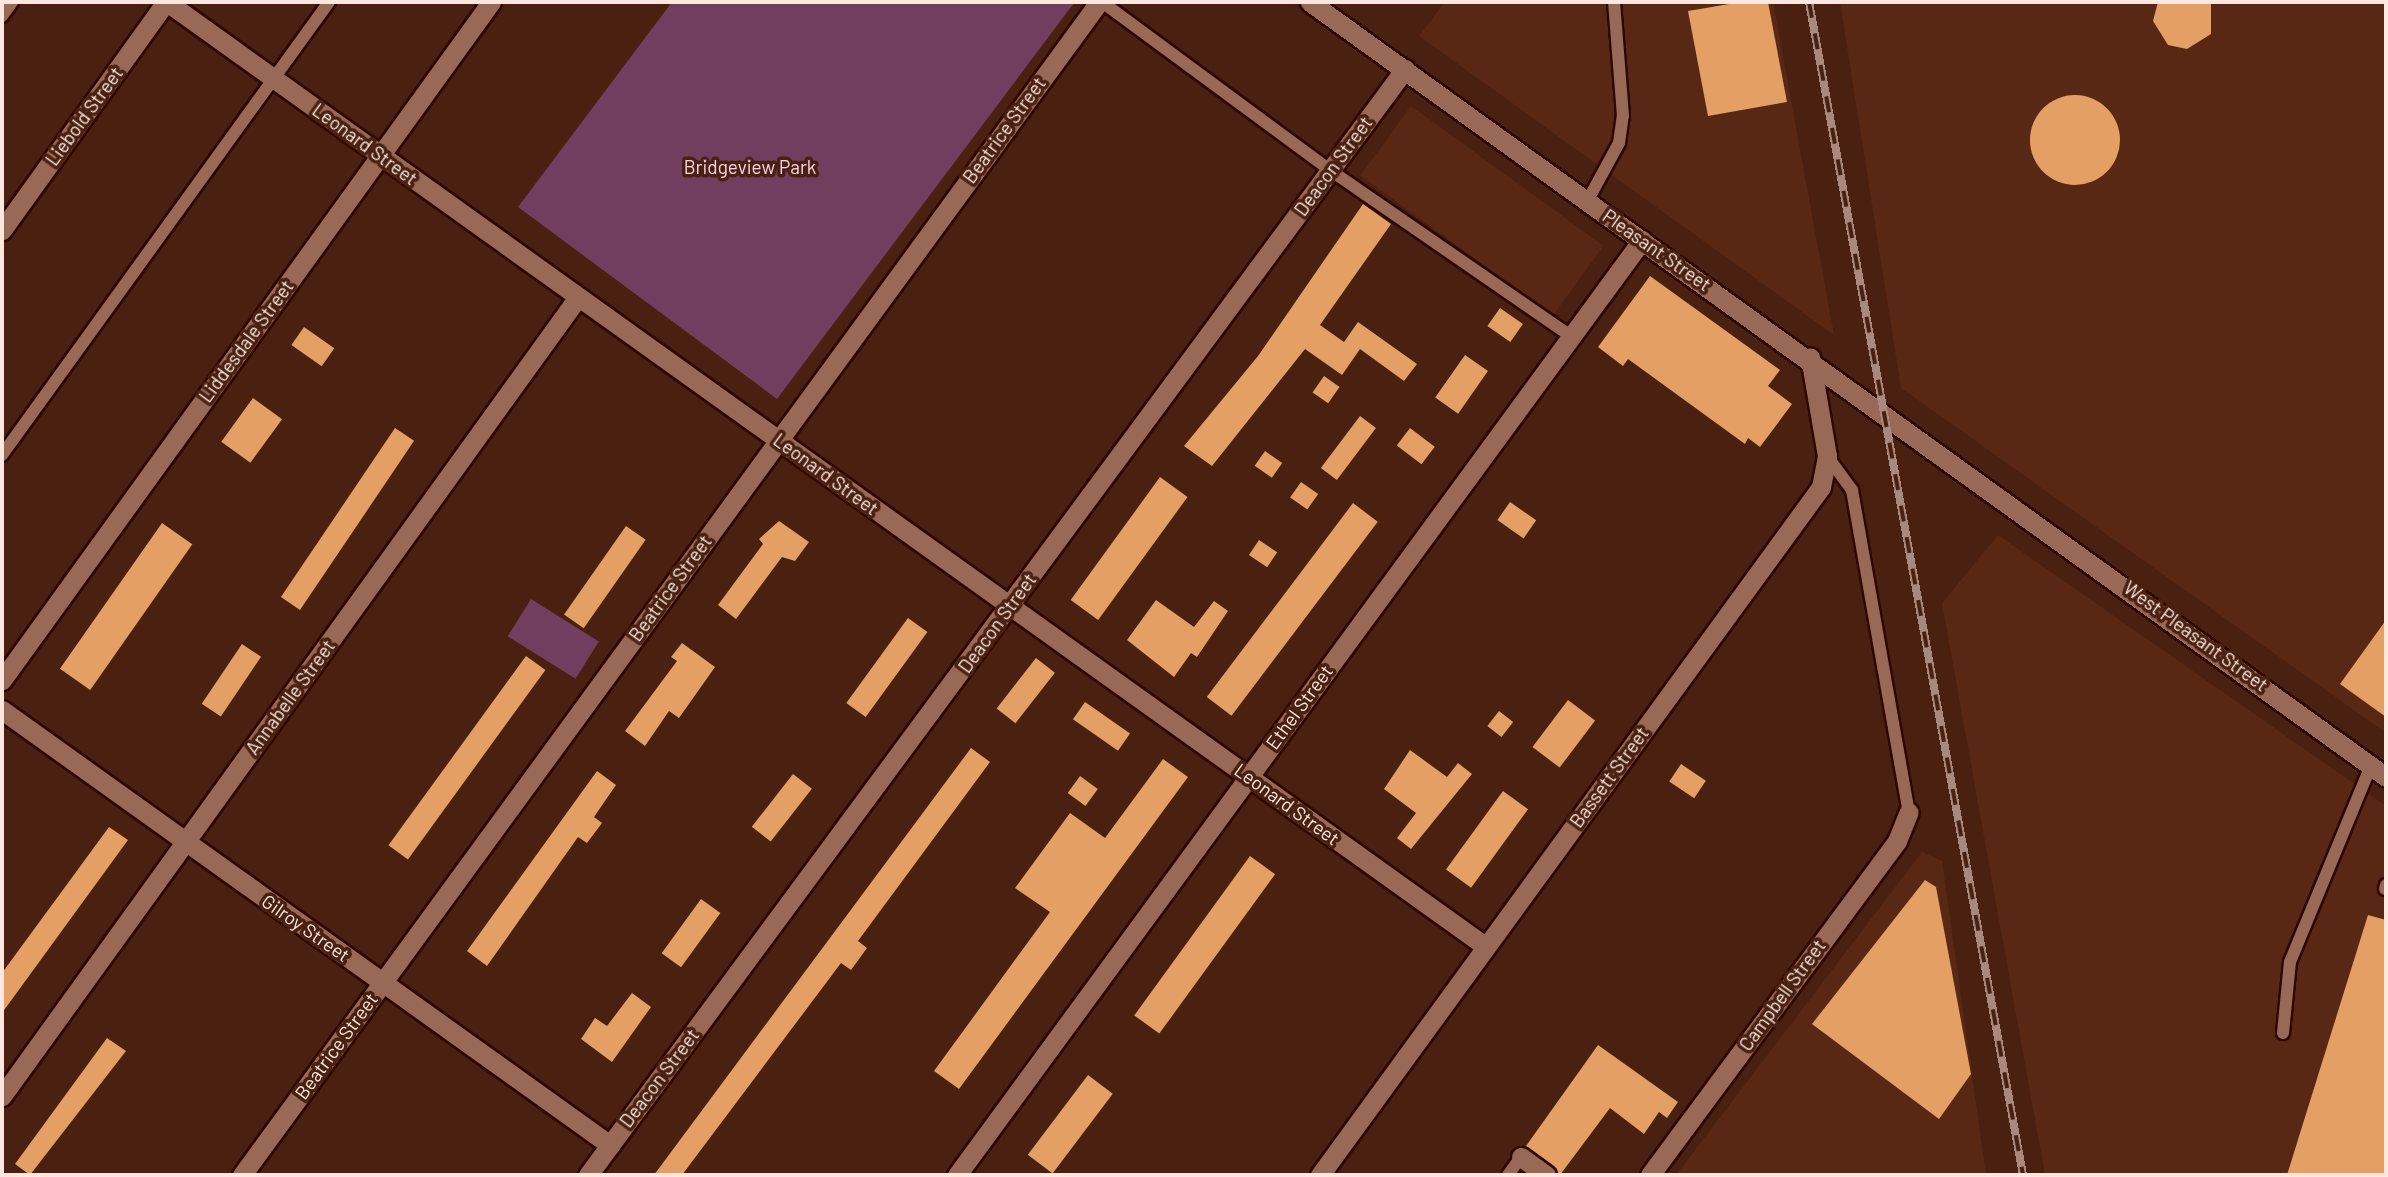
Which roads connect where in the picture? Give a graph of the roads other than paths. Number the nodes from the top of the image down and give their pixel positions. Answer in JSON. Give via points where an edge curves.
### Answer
{"nodes":[{"id":1,"x":12,"y":2,"type":"edge"},
{"id":2,"x":167,"y":2,"type":"edge"},
{"id":3,"x":329,"y":2,"type":"edge"},
{"id":4,"x":491,"y":2,"type":"edge"},
{"id":5,"x":1310,"y":2,"type":"edge"},
{"id":6,"x":1614,"y":2,"type":"edge"},
{"id":7,"x":1096,"y":3,"type":"edge"},
{"id":8,"x":2,"y":16,"type":"edge"},
{"id":9,"x":1405,"y":69,"type":"junction"},
{"id":10,"x":275,"y":79,"type":"junction"},
{"id":11,"x":380,"y":154,"type":"junction"},
{"id":12,"x":1330,"y":170,"type":"junction"},
{"id":13,"x":1588,"y":200,"type":"junction"},
{"id":14,"x":2,"y":230,"type":"edge"},
{"id":15,"x":1642,"y":240,"type":"junction"},
{"id":16,"x":578,"y":297,"type":"junction"},
{"id":17,"x":1572,"y":336,"type":"junction"},
{"id":18,"x":1810,"y":357,"type":"junction"},
{"id":19,"x":778,"y":439,"type":"junction"},
{"id":20,"x":2,"y":455,"type":"edge"},
{"id":21,"x":1827,"y":456,"type":"junction"},
{"id":22,"x":2003,"y":500,"type":"joint"},
{"id":23,"x":1009,"y":605,"type":"junction"},
{"id":24,"x":2,"y":680,"type":"edge"},
{"id":25,"x":2,"y":710,"type":"edge"},
{"id":26,"x":2379,"y":771,"type":"edge"},
{"id":27,"x":1248,"y":776,"type":"junction"},
{"id":28,"x":1909,"y":812,"type":"joint"},
{"id":29,"x":185,"y":842,"type":"junction"},
{"id":30,"x":1485,"y":946,"type":"junction"},
{"id":31,"x":382,"y":982,"type":"junction"},
{"id":32,"x":2283,"y":1033,"type":"dead end"},
{"id":33,"x":2,"y":1096,"type":"edge"},
{"id":34,"x":610,"y":1145,"type":"junction"},
{"id":35,"x":1521,"y":1157,"type":"joint"},
{"id":36,"x":242,"y":1175,"type":"edge"},
{"id":37,"x":588,"y":1175,"type":"edge"},
{"id":38,"x":957,"y":1175,"type":"edge"},
{"id":39,"x":1320,"y":1175,"type":"edge"},
{"id":40,"x":1508,"y":1175,"type":"edge"},
{"id":41,"x":1546,"y":1175,"type":"edge"},
{"id":42,"x":1650,"y":1175,"type":"edge"}],
"edges":[{"from":1,"to":8,"type":"lane"},
{"from":2,"to":10,"type":"street","name":"Leonard Street"},
{"from":2,"to":14,"type":"street","name":"Liebold Street"},
{"from":3,"to":10,"type":"lane"},
{"from":4,"to":11,"type":"street","name":"Liddesdale Street"},
{"from":5,"to":9,"type":"street","name":"Pleasant Street"},
{"from":6,"to":13,"type":"lane","via":[[1623,116],[1619,143]]},
{"from":7,"to":12,"type":"lane"},
{"from":7,"to":19,"type":"street","name":"Beatrice Street"},
{"from":9,"to":12,"type":"street","name":"Deacon Street"},
{"from":9,"to":13,"type":"street","name":"Pleasant Street"},
{"from":10,"to":11,"type":"street","name":"Leonard Street"},
{"from":10,"to":20,"type":"lane"},
{"from":11,"to":16,"type":"street","name":"Leonard Street"},
{"from":11,"to":24,"type":"street","name":"Liddesdale Street"},
{"from":12,"to":17,"type":"lane"},
{"from":12,"to":23,"type":"street","name":"Deacon Street"},
{"from":13,"to":15,"type":"street","name":"Pleasant Street"},
{"from":15,"to":17,"type":"street","name":"Ethel Street"},
{"from":15,"to":18,"type":"street","name":"Pleasant Street"},
{"from":16,"to":19,"type":"street","name":"Leonard Street"},
{"from":16,"to":29,"type":"street","name":"Annabelle Street"},
{"from":17,"to":27,"type":"street","name":"Ethel Street"},
{"from":18,"to":21,"type":"street","name":"Bassett Street"},
{"from":18,"to":22,"type":"street","name":"Pleasant Street"},
{"from":19,"to":23,"type":"street","name":"Leonard Street"},
{"from":19,"to":31,"type":"street","name":"Beatrice Street"},
{"from":21,"to":28,"type":"lane","via":[[1852,490]]},
{"from":21,"to":30,"type":"street","name":"Bassett Street","via":[[1821,487]]},
{"from":22,"to":26,"type":"street","name":"West Pleasant Street"},
{"from":23,"to":27,"type":"street","name":"Leonard Street"},
{"from":23,"to":34,"type":"street","name":"Deacon Street"},
{"from":25,"to":29,"type":"street","name":"Gilroy Street"},
{"from":26,"to":32,"type":"lane","via":[[2290,962]]},
{"from":27,"to":30,"type":"street","name":"Leonard Street"},
{"from":27,"to":38,"type":"street","name":"Ethel Street"},
{"from":28,"to":42,"type":"street","name":"Campbell Street","via":[[1897,841]]},
{"from":29,"to":31,"type":"street","name":"Gilroy Street"},
{"from":29,"to":33,"type":"street","name":"Annabelle Street"},
{"from":30,"to":39,"type":"street","name":"Bassett Street"},
{"from":31,"to":34,"type":"street","name":"Gilroy Street"},
{"from":31,"to":36,"type":"street","name":"Beatrice Street"},
{"from":34,"to":37,"type":"street","name":"Deacon Street"},
{"from":35,"to":40,"type":"lane"},
{"from":35,"to":41,"type":"street"}]}
